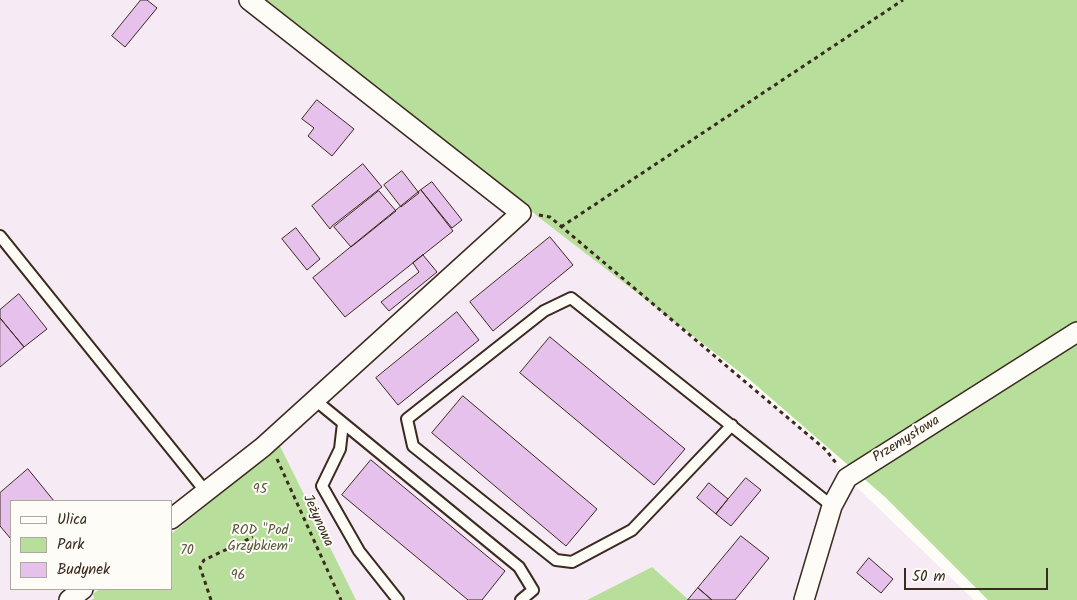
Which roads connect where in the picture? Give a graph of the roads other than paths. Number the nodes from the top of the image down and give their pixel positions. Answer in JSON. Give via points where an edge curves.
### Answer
{"nodes":[{"id":1,"x":249,"y":0,"type":"edge"},
{"id":2,"x":0,"y":236,"type":"edge"},
{"id":3,"x":1077,"y":332,"type":"edge"},
{"id":4,"x":314,"y":400,"type":"junction"},
{"id":5,"x":343,"y":423,"type":"junction"},
{"id":6,"x":732,"y":426,"type":"junction"},
{"id":7,"x":206,"y":492,"type":"junction"},
{"id":8,"x":832,"y":506,"type":"junction"},
{"id":9,"x":172,"y":519,"type":"edge"},
{"id":10,"x":83,"y":590,"type":"edge"},
{"id":11,"x":70,"y":600,"type":"edge"},
{"id":12,"x":398,"y":600,"type":"edge"},
{"id":13,"x":521,"y":600,"type":"edge"},
{"id":14,"x":804,"y":600,"type":"edge"}],
"edges":[{"from":1,"to":4,"type":"street","via":[[521,213]]},
{"from":2,"to":7,"type":"lane"},
{"from":3,"to":8,"type":"street","name":"Przemysłowa","via":[[847,478]]},
{"from":4,"to":5,"type":"lane"},
{"from":4,"to":7,"type":"street","via":[[263,447]]},
{"from":5,"to":12,"type":"lane","via":[[340,449],[322,486],[359,551]]},
{"from":5,"to":13,"type":"lane","via":[[519,567],[533,590]]},
{"from":6,"to":6,"type":"lane","via":[[571,298],[544,311],[407,419],[413,446],[556,560],[572,562],[632,530]]},
{"from":6,"to":8,"type":"lane"},
{"from":7,"to":9,"type":"street"},
{"from":8,"to":14,"type":"street","name":"Przemysłowa"},
{"from":10,"to":11,"type":"street"}]}
